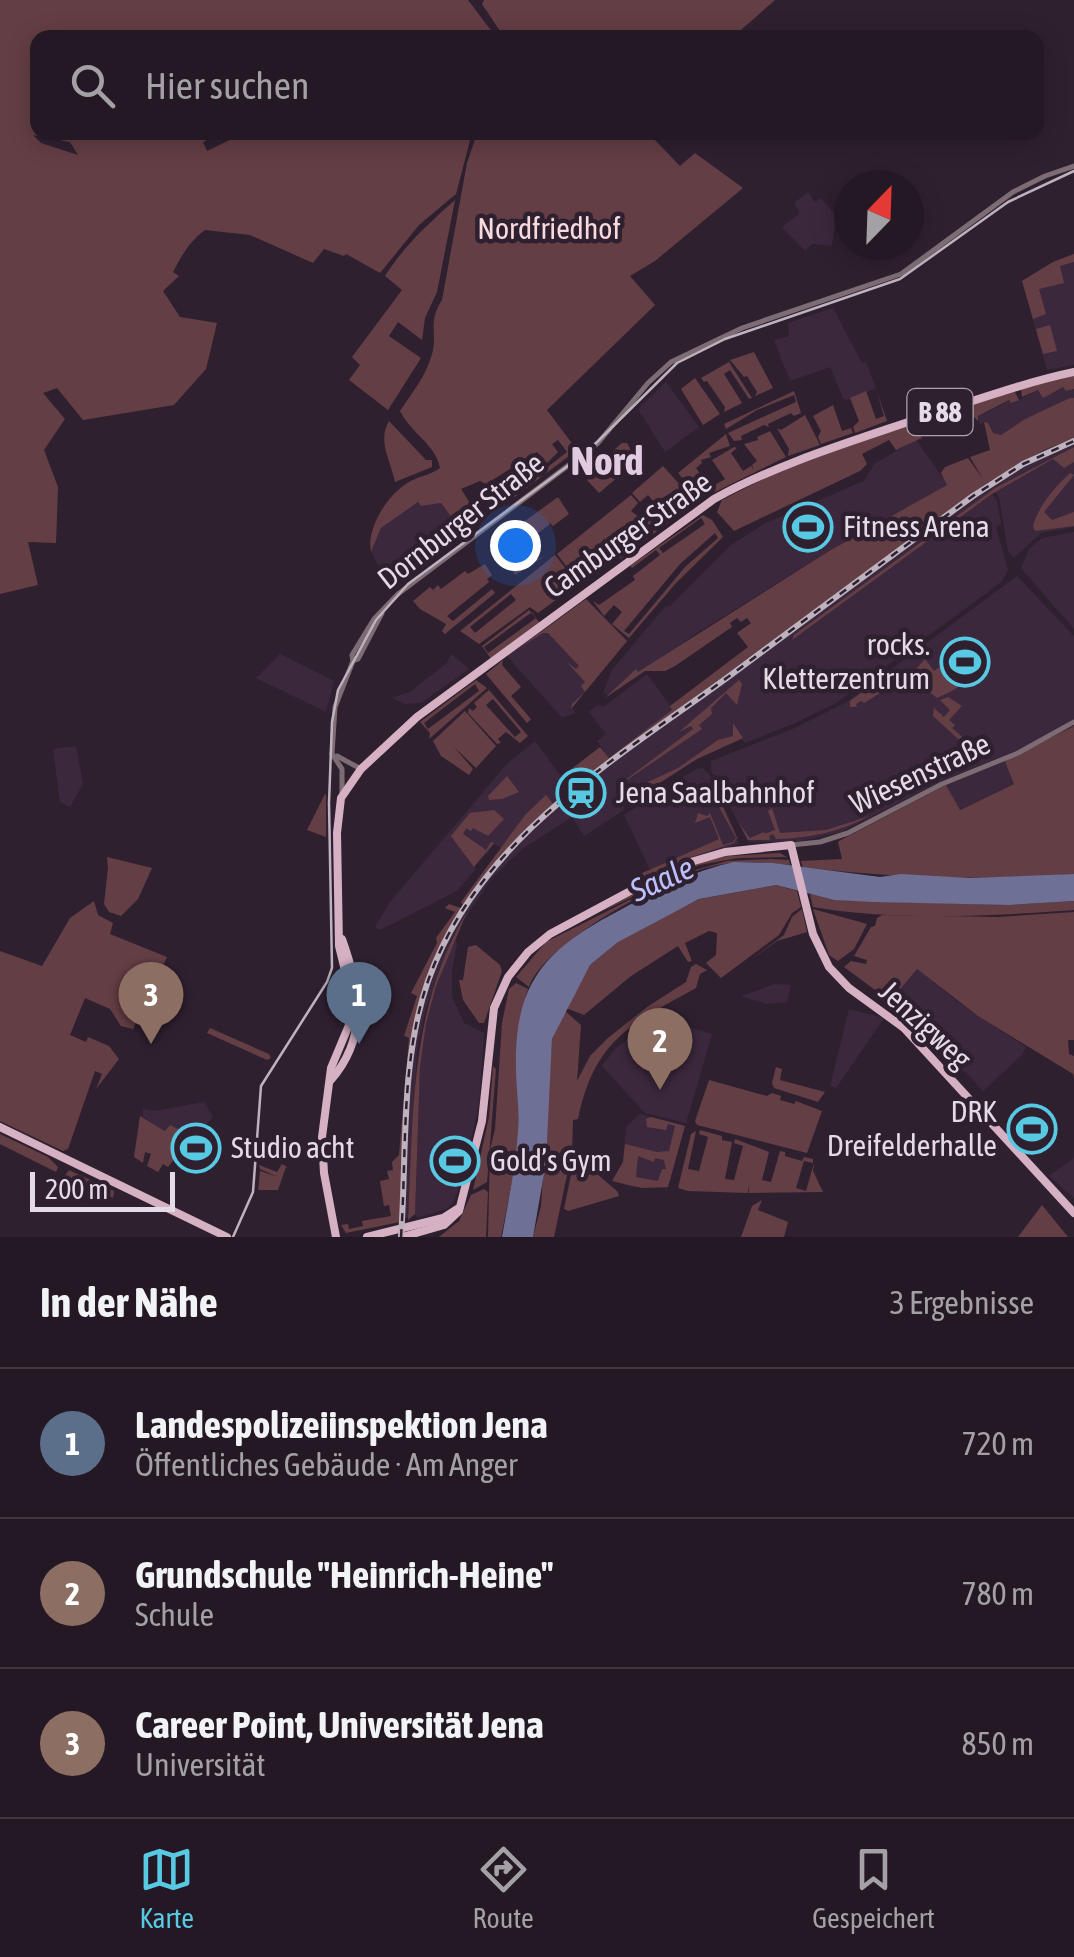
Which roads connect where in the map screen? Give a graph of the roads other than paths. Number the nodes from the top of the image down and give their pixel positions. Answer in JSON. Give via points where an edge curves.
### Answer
{"nodes":[{"id":1,"x":1074,"y":166,"type":"edge"},
{"id":2,"x":1074,"y":372,"type":"edge"},
{"id":3,"x":1074,"y":722,"type":"edge"},
{"id":4,"x":332,"y":754,"type":"junction"},
{"id":5,"x":361,"y":769,"type":"junction"},
{"id":6,"x":341,"y":798,"type":"junction"},
{"id":7,"x":791,"y":846,"type":"junction"},
{"id":8,"x":345,"y":959,"type":"junction"},
{"id":9,"x":331,"y":1080,"type":"junction"},
{"id":10,"x":0,"y":1127,"type":"edge"},
{"id":11,"x":462,"y":1201,"type":"junction"},
{"id":12,"x":1074,"y":1212,"type":"edge"},
{"id":13,"x":228,"y":1237,"type":"edge"},
{"id":14,"x":336,"y":1237,"type":"edge"},
{"id":15,"x":367,"y":1237,"type":"edge"},
{"id":16,"x":402,"y":1237,"type":"edge"}],
"edges":[{"from":1,"to":4,"type":"street","name":"Dornburger Straße","via":[[1013,192],[901,274],[726,334],[668,364],[598,443],[410,584],[374,619],[352,655],[335,707]]},
{"from":2,"to":5,"type":"main road","name":"Camburger Straße","number":"B 88","via":[[826,450],[729,490],[483,668]]},
{"from":3,"to":7,"type":"street","name":"Wiesenstraße","via":[[848,833]]},
{"from":4,"to":5,"type":"street"},
{"from":4,"to":6,"type":"street","name":"Dornburger Straße","via":[[342,769]]},
{"from":5,"to":6,"type":"main road","number":"B 88"},
{"from":6,"to":8,"type":"main road","via":[[338,926]]},
{"from":7,"to":11,"type":"main road","name":"Wiesenstraße","via":[[725,852],[677,866],[550,934],[522,959],[492,1018],[484,1109]]},
{"from":7,"to":12,"type":"main road","name":"Jenzigweg","via":[[821,953],[836,976],[904,1028]]},
{"from":8,"to":9,"type":"main road","via":[[354,1003]]},
{"from":8,"to":9,"type":"main road","via":[[359,992],[358,1020]]},
{"from":9,"to":14,"type":"main road","via":[[322,1156]]},
{"from":10,"to":13,"type":"main road"},
{"from":11,"to":15,"type":"main road","via":[[443,1218]]},
{"from":11,"to":16,"type":"main road","via":[[448,1223]]}]}
